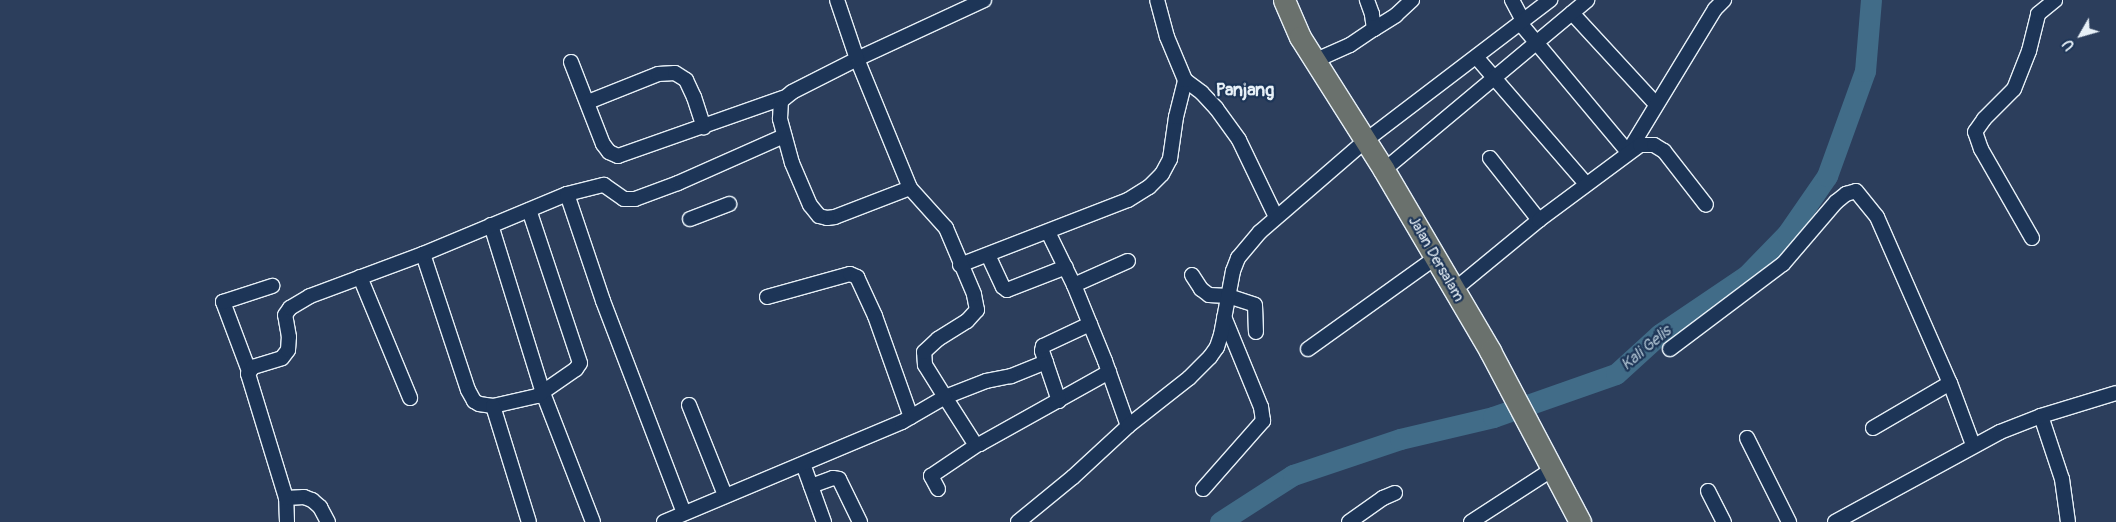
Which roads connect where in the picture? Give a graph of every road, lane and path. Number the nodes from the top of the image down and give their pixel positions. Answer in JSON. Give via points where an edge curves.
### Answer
{"nodes":[{"id":1,"x":837,"y":0,"type":"edge"},
{"id":2,"x":984,"y":0,"type":"edge"},
{"id":3,"x":1157,"y":0,"type":"edge"},
{"id":4,"x":1284,"y":0,"type":"edge"},
{"id":5,"x":1367,"y":0,"type":"edge"},
{"id":6,"x":1412,"y":0,"type":"edge"},
{"id":7,"x":1512,"y":0,"type":"edge"},
{"id":8,"x":1550,"y":0,"type":"edge"},
{"id":9,"x":1587,"y":0,"type":"edge"},
{"id":10,"x":1724,"y":0,"type":"edge"},
{"id":11,"x":2055,"y":0,"type":"edge"},
{"id":12,"x":1572,"y":12,"type":"junction"},
{"id":13,"x":1522,"y":22,"type":"junction"},
{"id":14,"x":1374,"y":29,"type":"junction"},
{"id":15,"x":1536,"y":43,"type":"junction"},
{"id":16,"x":857,"y":59,"type":"junction"},
{"id":17,"x":1479,"y":60,"type":"junction"},
{"id":18,"x":1314,"y":61,"type":"junction"},
{"id":19,"x":571,"y":62,"type":"dead end"},
{"id":20,"x":1492,"y":76,"type":"junction"},
{"id":21,"x":1185,"y":80,"type":"junction"},
{"id":22,"x":782,"y":98,"type":"junction"},
{"id":23,"x":588,"y":102,"type":"junction"},
{"id":24,"x":1656,"y":104,"type":"junction"},
{"id":25,"x":704,"y":127,"type":"junction"},
{"id":26,"x":784,"y":136,"type":"junction"},
{"id":27,"x":1366,"y":143,"type":"junction"},
{"id":28,"x":1628,"y":152,"type":"junction"},
{"id":29,"x":1490,"y":158,"type":"dead end"},
{"id":30,"x":1382,"y":168,"type":"junction"},
{"id":31,"x":1586,"y":184,"type":"junction"},
{"id":32,"x":910,"y":188,"type":"junction"},
{"id":33,"x":567,"y":194,"type":"junction"},
{"id":34,"x":729,"y":204,"type":"dead end"},
{"id":35,"x":1706,"y":205,"type":"dead end"},
{"id":36,"x":529,"y":210,"type":"junction"},
{"id":37,"x":1276,"y":217,"type":"junction"},
{"id":38,"x":690,"y":220,"type":"dead end"},
{"id":39,"x":1539,"y":220,"type":"junction"},
{"id":40,"x":491,"y":225,"type":"junction"},
{"id":41,"x":1048,"y":232,"type":"junction"},
{"id":42,"x":2032,"y":238,"type":"dead end"},
{"id":43,"x":423,"y":254,"type":"junction"},
{"id":44,"x":988,"y":255,"type":"junction"},
{"id":45,"x":1435,"y":258,"type":"junction"},
{"id":46,"x":1128,"y":261,"type":"dead end"},
{"id":47,"x":960,"y":265,"type":"junction"},
{"id":48,"x":1066,"y":267,"type":"junction"},
{"id":49,"x":1192,"y":275,"type":"dead end"},
{"id":50,"x":360,"y":277,"type":"junction"},
{"id":51,"x":1074,"y":285,"type":"junction"},
{"id":52,"x":272,"y":286,"type":"dead end"},
{"id":53,"x":1454,"y":290,"type":"junction"},
{"id":54,"x":1228,"y":296,"type":"junction"},
{"id":55,"x":767,"y":297,"type":"dead end"},
{"id":56,"x":1224,"y":317,"type":"junction"},
{"id":57,"x":1090,"y":324,"type":"junction"},
{"id":58,"x":1256,"y":332,"type":"dead end"},
{"id":59,"x":1308,"y":349,"type":"dead end"},
{"id":60,"x":1670,"y":349,"type":"dead end"},
{"id":61,"x":1046,"y":362,"type":"junction"},
{"id":62,"x":249,"y":371,"type":"junction"},
{"id":63,"x":1109,"y":372,"type":"junction"},
{"id":64,"x":1950,"y":383,"type":"junction"},
{"id":65,"x":543,"y":393,"type":"junction"},
{"id":66,"x":2116,"y":393,"type":"edge"},
{"id":67,"x":945,"y":397,"type":"junction"},
{"id":68,"x":410,"y":398,"type":"dead end"},
{"id":69,"x":1059,"y":401,"type":"junction"},
{"id":70,"x":688,"y":405,"type":"dead end"},
{"id":71,"x":493,"y":406,"type":"junction"},
{"id":72,"x":2041,"y":416,"type":"junction"},
{"id":73,"x":911,"y":417,"type":"junction"},
{"id":74,"x":1128,"y":426,"type":"junction"},
{"id":75,"x":1873,"y":428,"type":"dead end"},
{"id":76,"x":1747,"y":438,"type":"dead end"},
{"id":77,"x":977,"y":445,"type":"junction"},
{"id":78,"x":1973,"y":445,"type":"junction"},
{"id":79,"x":803,"y":464,"type":"junction"},
{"id":80,"x":1550,"y":470,"type":"junction"},
{"id":81,"x":811,"y":486,"type":"junction"},
{"id":82,"x":938,"y":489,"type":"dead end"},
{"id":83,"x":1203,"y":489,"type":"dead end"},
{"id":84,"x":1708,"y":491,"type":"dead end"},
{"id":85,"x":1395,"y":493,"type":"dead end"},
{"id":86,"x":724,"y":495,"type":"junction"},
{"id":87,"x":286,"y":498,"type":"junction"},
{"id":88,"x":673,"y":519,"type":"edge"},
{"id":89,"x":287,"y":522,"type":"edge"},
{"id":90,"x":328,"y":522,"type":"edge"},
{"id":91,"x":529,"y":522,"type":"edge"},
{"id":92,"x":594,"y":522,"type":"edge"},
{"id":93,"x":824,"y":522,"type":"edge"},
{"id":94,"x":860,"y":522,"type":"edge"},
{"id":95,"x":1018,"y":522,"type":"edge"},
{"id":96,"x":1349,"y":522,"type":"edge"},
{"id":97,"x":1470,"y":522,"type":"edge"},
{"id":98,"x":1580,"y":522,"type":"edge"},
{"id":99,"x":1724,"y":522,"type":"edge"},
{"id":100,"x":1789,"y":522,"type":"edge"},
{"id":101,"x":1835,"y":522,"type":"edge"},
{"id":102,"x":2068,"y":522,"type":"edge"}],
"edges":[{"from":1,"to":16,"type":"street"},
{"from":2,"to":16,"type":"street"},
{"from":3,"to":21,"type":"street"},
{"from":4,"to":18,"type":"main road","name":"Jalan Dersalam"},
{"from":5,"to":14,"type":"street"},
{"from":6,"to":14,"type":"street"},
{"from":7,"to":13,"type":"street"},
{"from":8,"to":13,"type":"street"},
{"from":9,"to":12,"type":"street"},
{"from":10,"to":24,"type":"street","via":[[1715,9]]},
{"from":11,"to":42,"type":"street","via":[[2038,14],[2030,51],[2014,90],[1975,132],[1981,149]]},
{"from":12,"to":15,"type":"street"},
{"from":12,"to":24,"type":"street"},
{"from":13,"to":15,"type":"street"},
{"from":13,"to":17,"type":"street"},
{"from":14,"to":18,"type":"street","via":[[1350,45]]},
{"from":15,"to":20,"type":"street"},
{"from":15,"to":28,"type":"street"},
{"from":16,"to":22,"type":"street"},
{"from":16,"to":32,"type":"street"},
{"from":17,"to":20,"type":"street"},
{"from":17,"to":27,"type":"street"},
{"from":18,"to":27,"type":"main road","name":"Jalan Dersalam"},
{"from":19,"to":23,"type":"street"},
{"from":20,"to":30,"type":"street"},
{"from":20,"to":31,"type":"street"},
{"from":21,"to":37,"type":"street","via":[[1216,108],[1239,140]]},
{"from":21,"to":41,"type":"street","via":[[1170,159],[1157,180],[1128,200]]},
{"from":22,"to":25,"type":"street"},
{"from":22,"to":26,"type":"street","via":[[780,110]]},
{"from":23,"to":25,"type":"street","via":[[603,144],[618,156]]},
{"from":23,"to":25,"type":"street","via":[[658,74],[675,73],[686,80]]},
{"from":24,"to":28,"type":"street"},
{"from":26,"to":32,"type":"street","via":[[810,205],[824,218]]},
{"from":26,"to":33,"type":"street","via":[[632,200],[604,186]]},
{"from":27,"to":30,"type":"main road","name":"Jalan Dersalam"},
{"from":27,"to":37,"type":"street"},
{"from":28,"to":31,"type":"street"},
{"from":28,"to":35,"type":"street","via":[[1645,144],[1664,151]]},
{"from":29,"to":39,"type":"street"},
{"from":30,"to":45,"type":"main road","name":"Jalan Dersalam"},
{"from":31,"to":39,"type":"street"},
{"from":32,"to":47,"type":"street","via":[[943,224]]},
{"from":33,"to":36,"type":"street"},
{"from":33,"to":88,"type":"street"},
{"from":34,"to":38,"type":"street"},
{"from":36,"to":40,"type":"street"},
{"from":36,"to":65,"type":"street","via":[[580,363]]},
{"from":37,"to":54,"type":"street","via":[[1238,258]]},
{"from":39,"to":53,"type":"street"},
{"from":40,"to":43,"type":"street"},
{"from":40,"to":65,"type":"street"},
{"from":41,"to":44,"type":"street"},
{"from":41,"to":48,"type":"street"},
{"from":43,"to":50,"type":"street"},
{"from":43,"to":71,"type":"street","via":[[472,398],[478,404]]},
{"from":44,"to":47,"type":"street"},
{"from":44,"to":48,"type":"street","via":[[1002,287],[1007,290]]},
{"from":45,"to":53,"type":"main road","name":"Jalan Dersalam"},
{"from":45,"to":59,"type":"street"},
{"from":46,"to":51,"type":"street"},
{"from":47,"to":67,"type":"street","via":[[974,294],[976,312],[929,345],[924,354],[926,365]]},
{"from":48,"to":51,"type":"street"},
{"from":49,"to":54,"type":"street","via":[[1204,293]]},
{"from":50,"to":62,"type":"street","via":[[310,296],[290,308],[285,315],[288,350],[282,358]]},
{"from":50,"to":68,"type":"street"},
{"from":51,"to":57,"type":"street"},
{"from":52,"to":62,"type":"street","via":[[223,302]]},
{"from":53,"to":80,"type":"main road","name":"Jalan Dersalam","via":[[1490,351]]},
{"from":54,"to":56,"type":"street"},
{"from":54,"to":58,"type":"street","via":[[1254,305]]},
{"from":55,"to":73,"type":"street","via":[[850,274],[857,277],[875,316]]},
{"from":56,"to":74,"type":"street","via":[[1217,347],[1210,357],[1189,378]]},
{"from":56,"to":83,"type":"street","via":[[1261,408],[1262,421]]},
{"from":57,"to":61,"type":"street","via":[[1043,346]]},
{"from":57,"to":63,"type":"street"},
{"from":60,"to":64,"type":"street","via":[[1783,264],[1836,202],[1856,191],[1877,217]]},
{"from":61,"to":67,"type":"street","via":[[1011,376],[986,380]]},
{"from":61,"to":69,"type":"street"},
{"from":62,"to":87,"type":"street","via":[[249,384]]},
{"from":63,"to":69,"type":"street"},
{"from":63,"to":74,"type":"street"},
{"from":64,"to":75,"type":"street"},
{"from":64,"to":78,"type":"street"},
{"from":65,"to":71,"type":"street"},
{"from":65,"to":92,"type":"street"},
{"from":66,"to":72,"type":"street"},
{"from":67,"to":73,"type":"street"},
{"from":67,"to":77,"type":"street"},
{"from":69,"to":77,"type":"street"},
{"from":70,"to":86,"type":"street"},
{"from":71,"to":91,"type":"street"},
{"from":72,"to":78,"type":"street"},
{"from":72,"to":102,"type":"street","via":[[2062,479]]},
{"from":73,"to":79,"type":"street"},
{"from":74,"to":95,"type":"street"},
{"from":76,"to":100,"type":"street"},
{"from":77,"to":82,"type":"street","via":[[931,476]]},
{"from":78,"to":101,"type":"street"},
{"from":79,"to":81,"type":"street"},
{"from":79,"to":86,"type":"street"},
{"from":80,"to":97,"type":"street"},
{"from":80,"to":98,"type":"main road","name":"Jalan Dersalam"},
{"from":81,"to":93,"type":"street"},
{"from":81,"to":94,"type":"street","via":[[839,479]]},
{"from":84,"to":99,"type":"street"},
{"from":85,"to":96,"type":"street"},
{"from":86,"to":88,"type":"street"},
{"from":87,"to":89,"type":"street"},
{"from":87,"to":90,"type":"street","via":[[312,500]]}]}
